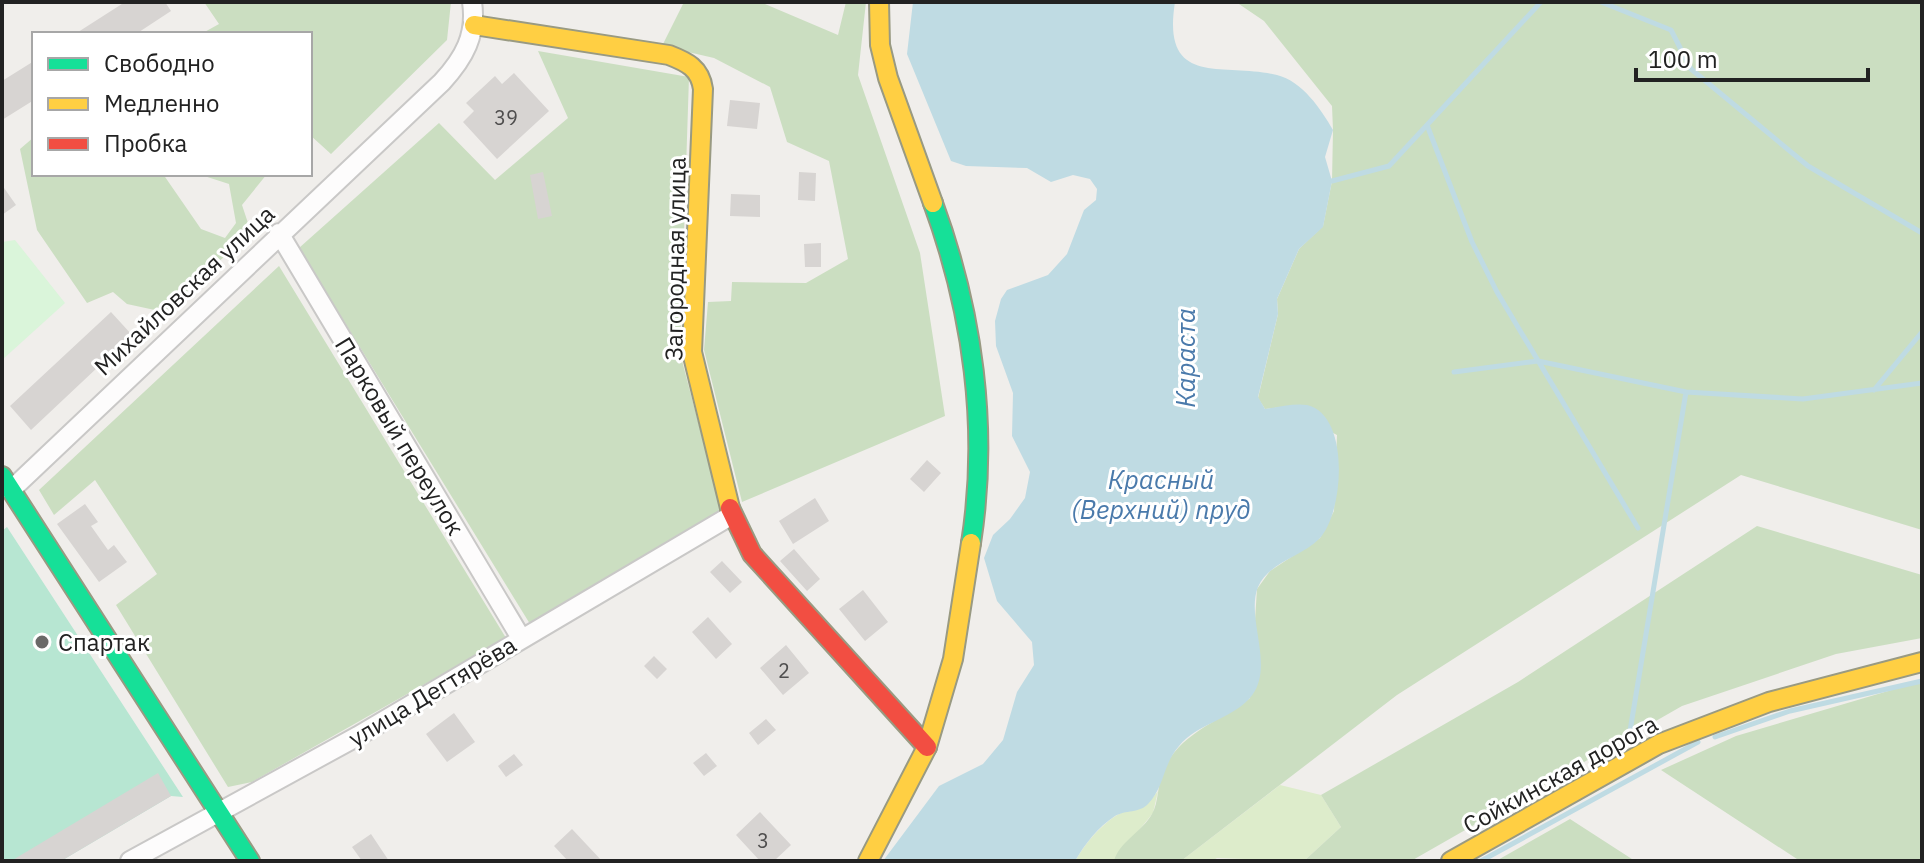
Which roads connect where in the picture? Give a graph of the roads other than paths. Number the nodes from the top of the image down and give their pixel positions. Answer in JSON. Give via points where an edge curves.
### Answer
{"nodes":[{"id":1,"x":472,"y":2,"type":"edge"},
{"id":2,"x":879,"y":2,"type":"edge"},
{"id":3,"x":474,"y":25,"type":"junction"},
{"id":4,"x":279,"y":233,"type":"junction"},
{"id":5,"x":5,"y":489,"type":"edge"},
{"id":6,"x":732,"y":515,"type":"junction"},
{"id":7,"x":521,"y":638,"type":"junction"},
{"id":8,"x":1922,"y":662,"type":"edge"},
{"id":9,"x":927,"y":747,"type":"junction"},
{"id":10,"x":218,"y":811,"type":"junction"},
{"id":11,"x":130,"y":861,"type":"edge"},
{"id":12,"x":250,"y":861,"type":"edge"},
{"id":13,"x":868,"y":861,"type":"edge"},
{"id":14,"x":1451,"y":861,"type":"edge"}],
"edges":[{"from":1,"to":3,"type":"street","name":"Михайловская улица"},
{"from":2,"to":9,"type":"street","via":[[880,45],[888,78],[957,280],[981,435],[979,495],[964,600]]},
{"from":3,"to":4,"type":"street","name":"Михайловская улица","via":[[466,52],[442,82]]},
{"from":3,"to":6,"type":"street","name":"Загородная улица","via":[[669,55],[698,71],[703,89],[692,352]]},
{"from":4,"to":5,"type":"street","name":"Михайловская улица"},
{"from":4,"to":7,"type":"street","name":"Парковый переулок"},
{"from":5,"to":10,"type":"street"},
{"from":6,"to":7,"type":"street","name":"улица Дегтярёва"},
{"from":6,"to":9,"type":"street","name":"Загородная улица","via":[[752,554]]},
{"from":7,"to":10,"type":"street","name":"улица Дегтярёва"},
{"from":8,"to":14,"type":"street","name":"Сойкинская дорога","via":[[1769,702],[1659,744]]},
{"from":9,"to":13,"type":"street"},
{"from":10,"to":11,"type":"street","name":"улица Дегтярёва"},
{"from":10,"to":12,"type":"street"}]}
